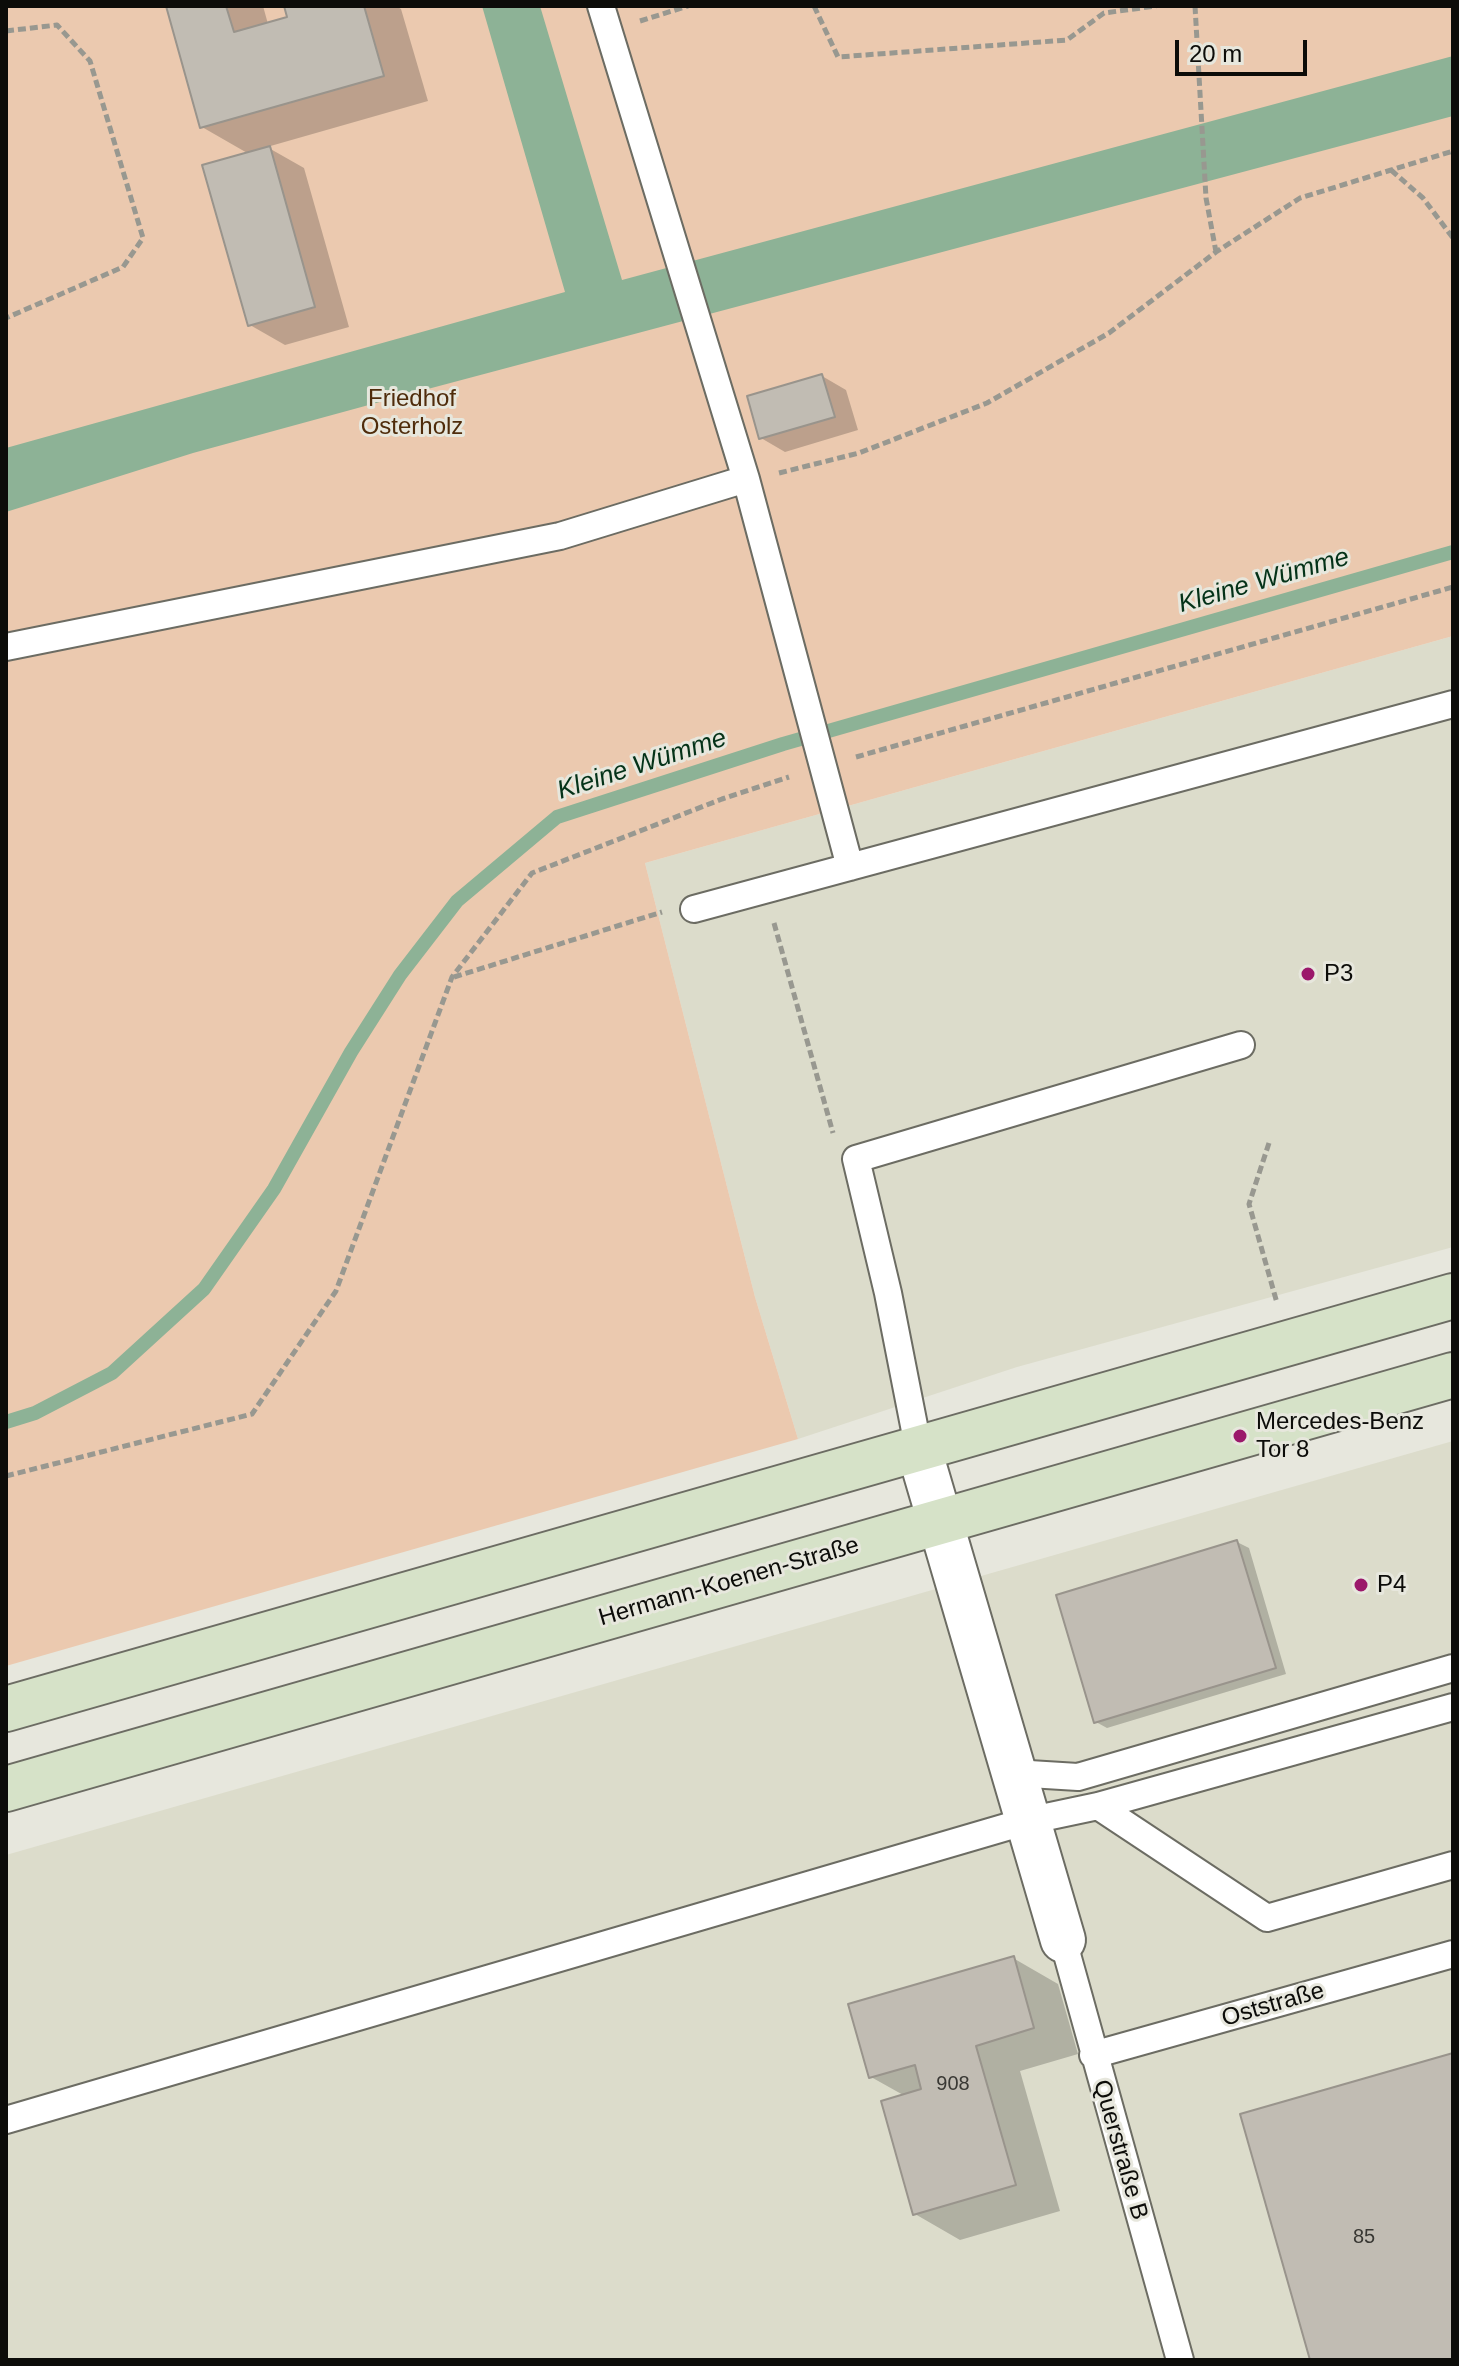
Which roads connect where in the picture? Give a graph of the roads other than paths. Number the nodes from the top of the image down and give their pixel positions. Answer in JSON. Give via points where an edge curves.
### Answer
{"nodes":[{"id":1,"x":605,"y":18,"type":"edge"},
{"id":2,"x":746,"y":479,"type":"junction"},
{"id":3,"x":6,"y":647,"type":"edge"},
{"id":4,"x":1453,"y":704,"type":"edge"},
{"id":5,"x":850,"y":867,"type":"junction"},
{"id":6,"x":694,"y":909,"type":"road end"},
{"id":7,"x":1241,"y":1045,"type":"dead end"},
{"id":8,"x":1453,"y":1296,"type":"edge"},
{"id":9,"x":1453,"y":1375,"type":"edge"},
{"id":10,"x":918,"y":1446,"type":"junction"},
{"id":11,"x":938,"y":1523,"type":"junction"},
{"id":12,"x":1453,"y":1668,"type":"edge"},
{"id":13,"x":1453,"y":1707,"type":"edge"},
{"id":14,"x":6,"y":1709,"type":"edge"},
{"id":15,"x":1013,"y":1773,"type":"junction"},
{"id":16,"x":6,"y":1789,"type":"edge"},
{"id":17,"x":1098,"y":1806,"type":"junction"},
{"id":18,"x":1027,"y":1821,"type":"junction"},
{"id":19,"x":1453,"y":1865,"type":"edge"},
{"id":20,"x":1063,"y":1940,"type":"joint"},
{"id":21,"x":1453,"y":1954,"type":"edge"},
{"id":22,"x":1093,"y":2055,"type":"junction"},
{"id":23,"x":6,"y":2120,"type":"edge"},
{"id":24,"x":1180,"y":2360,"type":"edge"}],
"edges":[{"from":1,"to":2,"type":"lane"},
{"from":2,"to":3,"type":"lane","via":[[560,536]]},
{"from":2,"to":5,"type":"lane"},
{"from":4,"to":5,"type":"lane"},
{"from":5,"to":6,"type":"lane"},
{"from":7,"to":10,"type":"lane","via":[[856,1159]]},
{"from":8,"to":10,"type":"main road"},
{"from":9,"to":11,"type":"main road","name":"Hermann-Koenen-Straße"},
{"from":10,"to":11,"type":"street"},
{"from":10,"to":14,"type":"main road"},
{"from":11,"to":15,"type":"street"},
{"from":11,"to":16,"type":"main road","name":"Hermann-Koenen-Straße"},
{"from":12,"to":15,"type":"lane","via":[[1078,1777]]},
{"from":13,"to":17,"type":"lane"},
{"from":15,"to":18,"type":"street"},
{"from":17,"to":18,"type":"lane"},
{"from":17,"to":19,"type":"lane","via":[[1267,1918]]},
{"from":18,"to":20,"type":"street"},
{"from":18,"to":23,"type":"lane"},
{"from":20,"to":22,"type":"lane","name":"Querstraße B"},
{"from":21,"to":22,"type":"lane","name":"Oststraße"},
{"from":22,"to":24,"type":"lane","name":"Querstraße B"}]}
